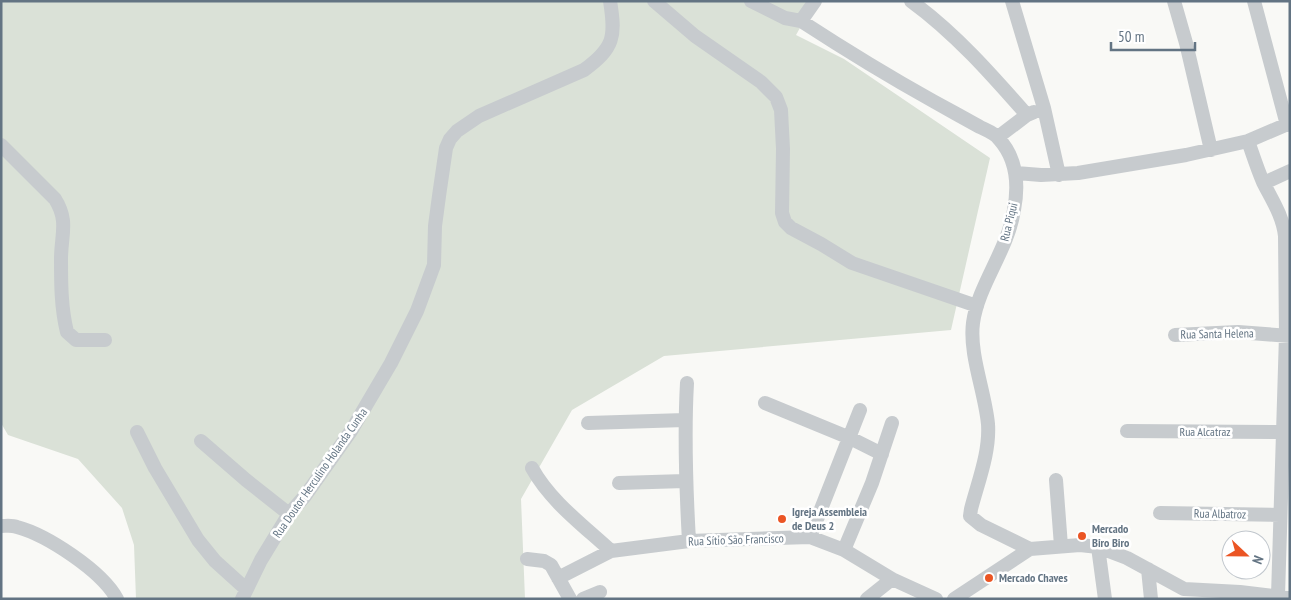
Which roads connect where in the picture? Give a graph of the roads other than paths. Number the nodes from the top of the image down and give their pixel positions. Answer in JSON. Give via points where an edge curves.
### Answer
{"nodes":[{"id":1,"x":610,"y":1,"type":"edge"},
{"id":2,"x":654,"y":1,"type":"edge"},
{"id":3,"x":751,"y":1,"type":"edge"},
{"id":4,"x":815,"y":1,"type":"edge"},
{"id":5,"x":911,"y":1,"type":"edge"},
{"id":6,"x":1012,"y":1,"type":"edge"},
{"id":7,"x":1174,"y":1,"type":"edge"},
{"id":8,"x":1254,"y":1,"type":"edge"},
{"id":9,"x":800,"y":21,"type":"junction"},
{"id":10,"x":1044,"y":108,"type":"junction"},
{"id":11,"x":1027,"y":115,"type":"junction"},
{"id":12,"x":1288,"y":124,"type":"edge"},
{"id":13,"x":998,"y":137,"type":"junction"},
{"id":14,"x":1248,"y":141,"type":"junction"},
{"id":15,"x":1,"y":145,"type":"edge"},
{"id":16,"x":1211,"y":150,"type":"junction"},
{"id":17,"x":1290,"y":171,"type":"edge"},
{"id":18,"x":1016,"y":173,"type":"junction"},
{"id":19,"x":1059,"y":175,"type":"junction"},
{"id":20,"x":1264,"y":183,"type":"junction"},
{"id":21,"x":977,"y":306,"type":"junction"},
{"id":22,"x":1174,"y":335,"type":"dead end"},
{"id":23,"x":1288,"y":335,"type":"edge"},
{"id":24,"x":105,"y":340,"type":"dead end"},
{"id":25,"x":687,"y":383,"type":"dead end"},
{"id":26,"x":765,"y":403,"type":"dead end"},
{"id":27,"x":860,"y":410,"type":"dead end"},
{"id":28,"x":685,"y":420,"type":"junction"},
{"id":29,"x":588,"y":423,"type":"dead end"},
{"id":30,"x":892,"y":423,"type":"dead end"},
{"id":31,"x":1127,"y":431,"type":"dead end"},
{"id":32,"x":137,"y":432,"type":"dead end"},
{"id":33,"x":1283,"y":432,"type":"junction"},
{"id":34,"x":850,"y":438,"type":"junction"},
{"id":35,"x":201,"y":441,"type":"dead end"},
{"id":36,"x":882,"y":454,"type":"junction"},
{"id":37,"x":532,"y":468,"type":"dead end"},
{"id":38,"x":1056,"y":480,"type":"dead end"},
{"id":39,"x":685,"y":481,"type":"junction"},
{"id":40,"x":619,"y":483,"type":"dead end"},
{"id":41,"x":1160,"y":513,"type":"dead end"},
{"id":42,"x":289,"y":514,"type":"junction"},
{"id":43,"x":1280,"y":515,"type":"junction"},
{"id":44,"x":1,"y":526,"type":"edge"},
{"id":45,"x":810,"y":537,"type":"junction"},
{"id":46,"x":689,"y":541,"type":"junction"},
{"id":47,"x":1061,"y":546,"type":"junction"},
{"id":48,"x":1098,"y":548,"type":"junction"},
{"id":49,"x":1030,"y":549,"type":"junction"},
{"id":50,"x":844,"y":550,"type":"junction"},
{"id":51,"x":611,"y":551,"type":"junction"},
{"id":52,"x":527,"y":559,"type":"dead end"},
{"id":53,"x":1148,"y":569,"type":"junction"},
{"id":54,"x":558,"y":578,"type":"junction"},
{"id":55,"x":892,"y":579,"type":"junction"},
{"id":56,"x":600,"y":592,"type":"dead end"},
{"id":57,"x":244,"y":594,"type":"edge"},
{"id":58,"x":1188,"y":594,"type":"edge"},
{"id":59,"x":1285,"y":598,"type":"edge"},
{"id":60,"x":117,"y":599,"type":"edge"},
{"id":61,"x":570,"y":599,"type":"edge"},
{"id":62,"x":583,"y":599,"type":"edge"},
{"id":63,"x":867,"y":599,"type":"edge"},
{"id":64,"x":936,"y":599,"type":"edge"},
{"id":65,"x":954,"y":599,"type":"edge"},
{"id":66,"x":1105,"y":599,"type":"edge"},
{"id":67,"x":1150,"y":599,"type":"edge"}],
"edges":[{"from":1,"to":42,"type":"street","name":"Rua Doutor Herculino Holanda Cunha","via":[[612,40],[599,59],[584,70],[479,116],[450,139],[435,226],[434,265],[417,311],[351,431]]},
{"from":2,"to":21,"type":"street","via":[[696,36],[761,82],[776,97],[781,110],[782,213],[791,228],[852,263]]},
{"from":3,"to":9,"type":"street","name":"Rua Piqui","via":[[784,18]]},
{"from":4,"to":9,"type":"street"},
{"from":5,"to":11,"type":"street","via":[[960,43]]},
{"from":6,"to":10,"type":"street"},
{"from":7,"to":16,"type":"street"},
{"from":8,"to":12,"type":"street"},
{"from":9,"to":13,"type":"street","name":"Rua Piqui","via":[[885,74]]},
{"from":10,"to":11,"type":"street"},
{"from":10,"to":19,"type":"street"},
{"from":11,"to":13,"type":"street"},
{"from":12,"to":14,"type":"street"},
{"from":13,"to":18,"type":"street","name":"Rua Piqui"},
{"from":14,"to":16,"type":"street"},
{"from":14,"to":20,"type":"street"},
{"from":15,"to":24,"type":"street","via":[[56,199],[62,210],[61,290],[66,332],[76,340]]},
{"from":16,"to":19,"type":"street"},
{"from":17,"to":20,"type":"street"},
{"from":18,"to":19,"type":"street"},
{"from":18,"to":21,"type":"street","name":"Rua Piqui","via":[[1010,227]]},
{"from":20,"to":23,"type":"street","via":[[1284,224],[1286,236]]},
{"from":21,"to":49,"type":"street","name":"Rua Piqui","via":[[973,338],[988,434],[970,516],[981,526]]},
{"from":22,"to":23,"type":"street","name":"Rua Santa Helena","via":[[1238,332]]},
{"from":23,"to":33,"type":"street"},
{"from":25,"to":28,"type":"street"},
{"from":26,"to":34,"type":"street"},
{"from":27,"to":34,"type":"street"},
{"from":28,"to":29,"type":"street"},
{"from":28,"to":39,"type":"street"},
{"from":30,"to":36,"type":"street"},
{"from":31,"to":33,"type":"street","name":"Rua Alcatraz"},
{"from":32,"to":57,"type":"street","via":[[198,540]]},
{"from":33,"to":43,"type":"street"},
{"from":34,"to":36,"type":"street"},
{"from":34,"to":45,"type":"street"},
{"from":35,"to":42,"type":"street"},
{"from":36,"to":50,"type":"street"},
{"from":37,"to":51,"type":"street","via":[[548,492]]},
{"from":38,"to":47,"type":"street"},
{"from":39,"to":40,"type":"street"},
{"from":39,"to":46,"type":"street"},
{"from":41,"to":43,"type":"street","name":"Rua Albatroz"},
{"from":42,"to":57,"type":"street","name":"Rua Doutor Herculino Holanda Cunha"},
{"from":43,"to":59,"type":"street"},
{"from":44,"to":60,"type":"street","via":[[15,526],[62,549],[100,576]]},
{"from":45,"to":46,"type":"street","name":"Rua Sítio São Francisco"},
{"from":45,"to":50,"type":"street","name":"Rua Sítio São Francisco"},
{"from":46,"to":51,"type":"street","name":"Rua Sítio São Francisco"},
{"from":47,"to":48,"type":"street"},
{"from":47,"to":49,"type":"street"},
{"from":48,"to":53,"type":"street"},
{"from":48,"to":66,"type":"street"},
{"from":49,"to":65,"type":"street"},
{"from":50,"to":55,"type":"street","name":"Rua Sítio São Francisco"},
{"from":51,"to":54,"type":"street","name":"Rua Sítio São Francisco"},
{"from":52,"to":54,"type":"street","via":[[549,563]]},
{"from":53,"to":58,"type":"street"},
{"from":53,"to":67,"type":"street"},
{"from":54,"to":61,"type":"street"},
{"from":55,"to":63,"type":"street"},
{"from":55,"to":64,"type":"street","name":"Rua Sítio São Francisco"},
{"from":56,"to":62,"type":"street"},
{"from":58,"to":59,"type":"street","via":[[1240,592]]}]}
